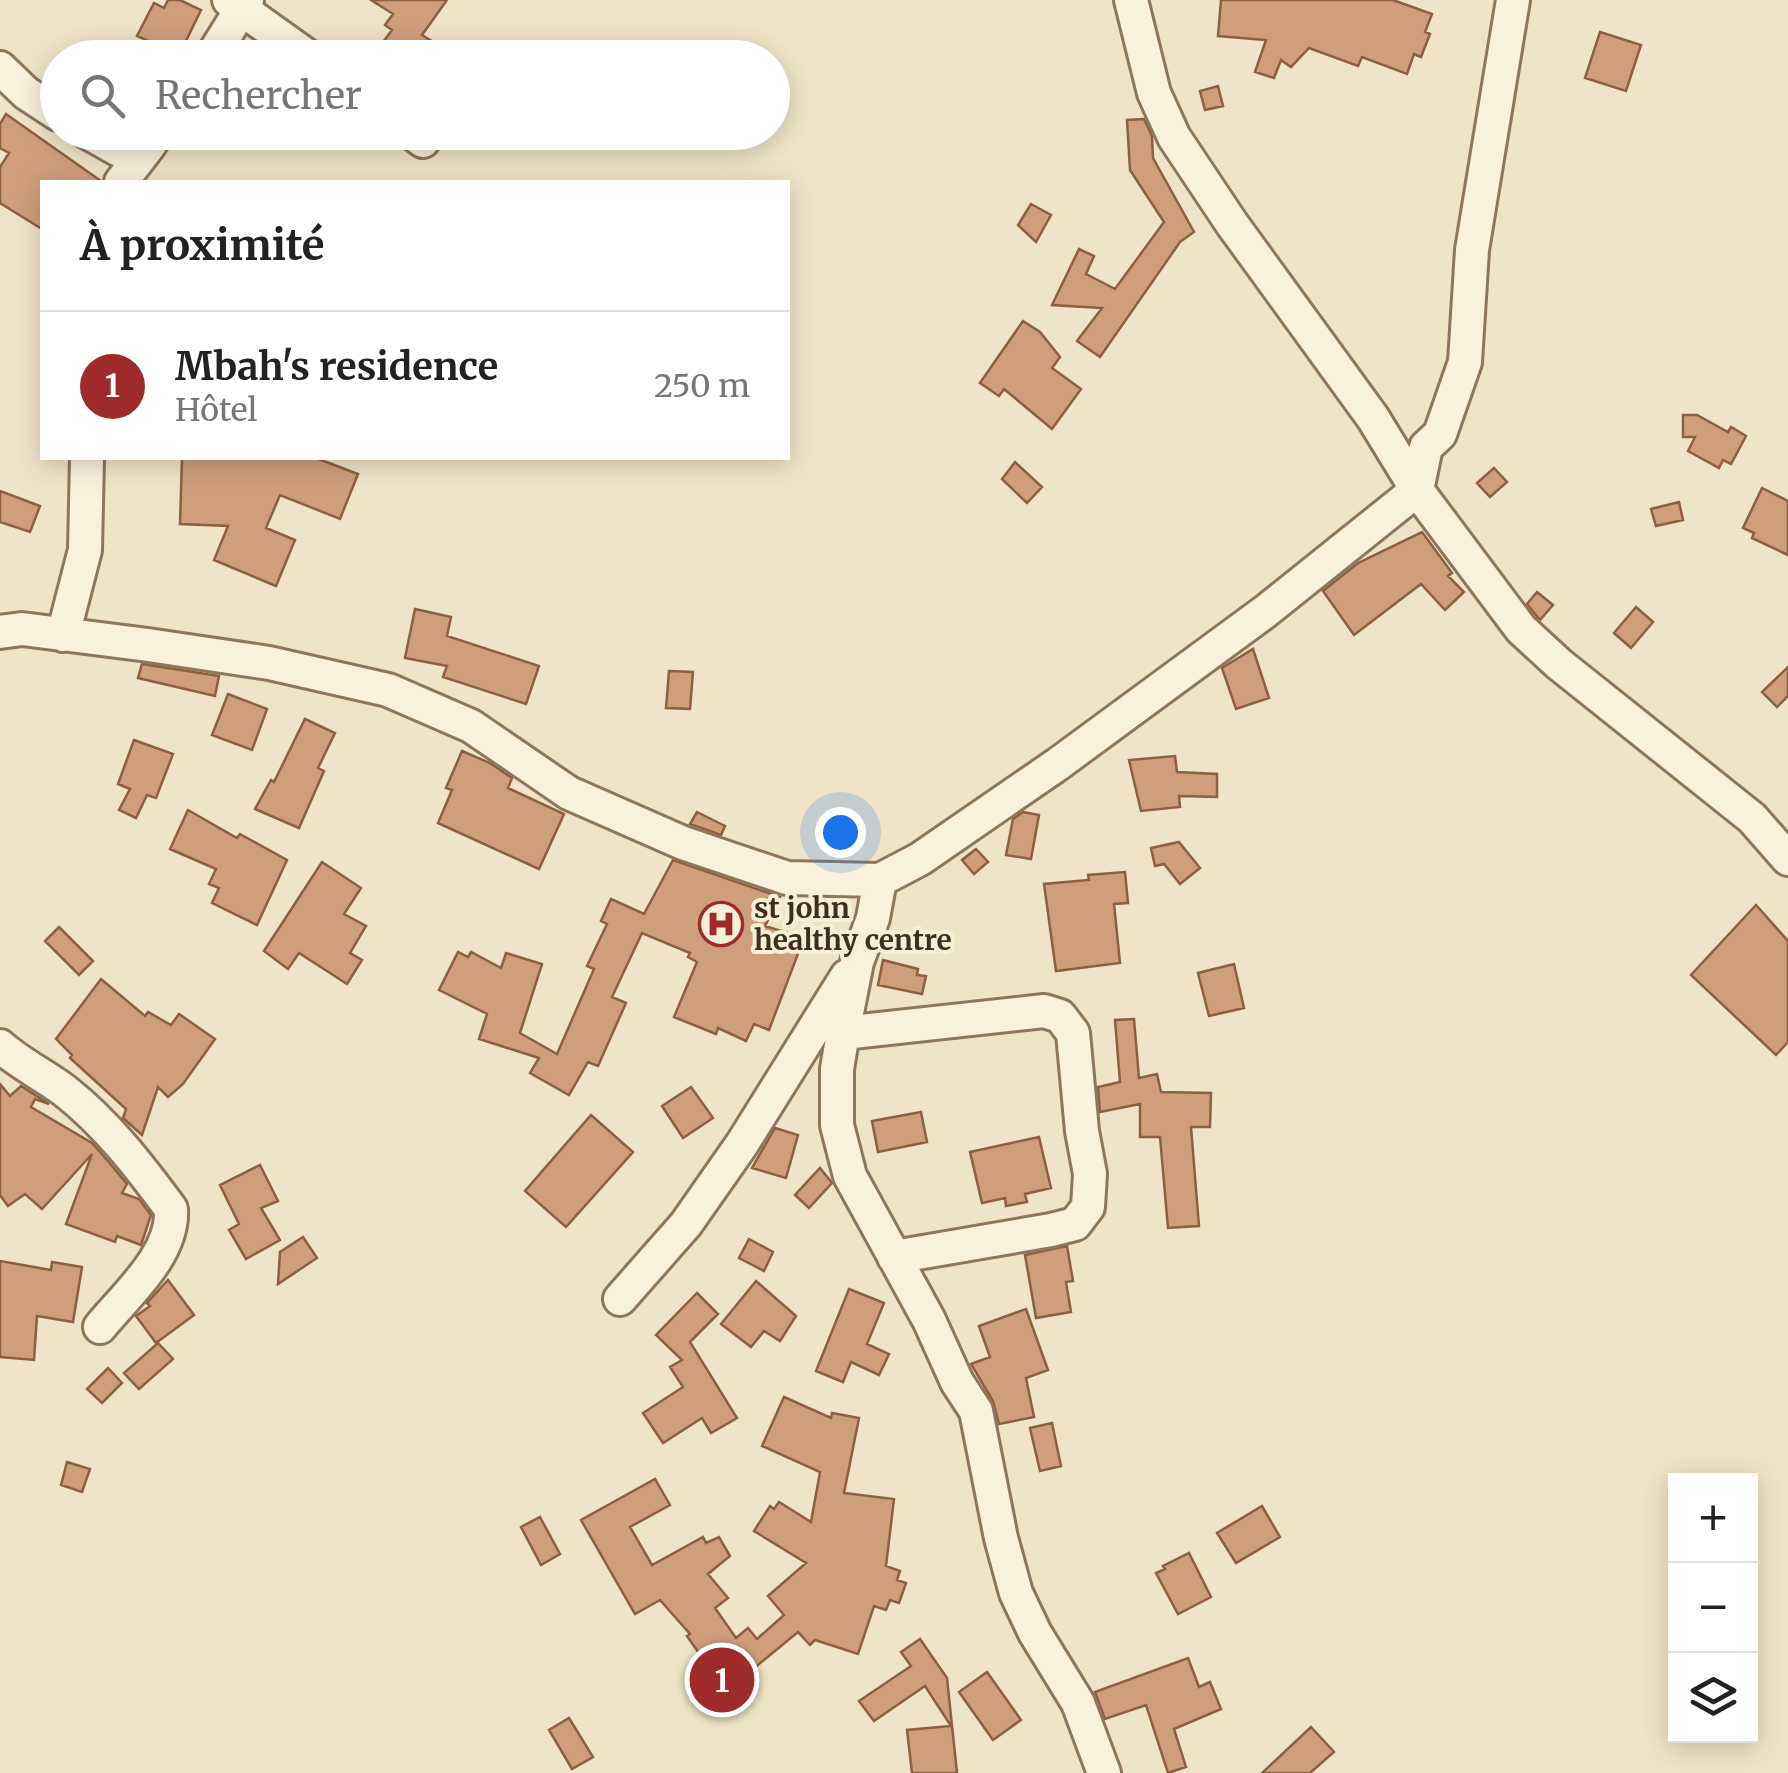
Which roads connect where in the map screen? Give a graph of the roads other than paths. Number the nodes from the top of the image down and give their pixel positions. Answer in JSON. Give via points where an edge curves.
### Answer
{"nodes":[{"id":1,"x":1131,"y":0,"type":"edge"},
{"id":2,"x":1513,"y":0,"type":"edge"},
{"id":3,"x":240,"y":2,"type":"edge"},
{"id":4,"x":220,"y":40,"type":"edge"},
{"id":5,"x":288,"y":40,"type":"edge"},
{"id":6,"x":1,"y":71,"type":"edge"},
{"id":7,"x":40,"y":102,"type":"edge"},
{"id":8,"x":145,"y":150,"type":"edge"},
{"id":9,"x":123,"y":180,"type":"edge"},
{"id":10,"x":87,"y":460,"type":"edge"},
{"id":11,"x":1417,"y":490,"type":"junction"},
{"id":12,"x":0,"y":632,"type":"edge"},
{"id":13,"x":63,"y":635,"type":"junction"},
{"id":14,"x":1788,"y":859,"type":"edge"},
{"id":15,"x":880,"y":880,"type":"junction"},
{"id":16,"x":857,"y":962,"type":"junction"},
{"id":17,"x":842,"y":1033,"type":"junction"},
{"id":18,"x":0,"y":1046,"type":"edge"},
{"id":19,"x":894,"y":1257,"type":"junction"},
{"id":20,"x":620,"y":1299,"type":"dead end"},
{"id":21,"x":100,"y":1327,"type":"dead end"},
{"id":22,"x":1104,"y":1773,"type":"edge"}],
"edges":[{"from":1,"to":11,"type":"street","via":[[1154,93],[1174,137]]},
{"from":2,"to":11,"type":"street","via":[[1472,250],[1465,362],[1440,434],[1426,447]]},
{"from":3,"to":4,"type":"street"},
{"from":3,"to":5,"type":"street"},
{"from":6,"to":7,"type":"street"},
{"from":8,"to":9,"type":"street"},
{"from":10,"to":13,"type":"street","via":[[85,550]]},
{"from":11,"to":14,"type":"street","via":[[1521,628],[1739,808]]},
{"from":11,"to":15,"type":"street","via":[[1266,612],[1058,764],[920,860]]},
{"from":12,"to":13,"type":"street"},
{"from":13,"to":15,"type":"street","via":[[269,663],[388,690],[471,726],[569,793],[683,843],[787,878]]},
{"from":15,"to":16,"type":"street"},
{"from":16,"to":17,"type":"street"},
{"from":16,"to":20,"type":"street","via":[[697,1208]]},
{"from":17,"to":19,"type":"street","via":[[836,1125],[850,1176]]},
{"from":17,"to":19,"type":"street","via":[[1044,1012],[1060,1016],[1072,1034],[1090,1174],[1082,1216],[1051,1230]]},
{"from":18,"to":21,"type":"street","via":[[101,1123],[172,1209],[161,1252]]},
{"from":19,"to":22,"type":"street","via":[[976,1412],[1016,1593],[1078,1703]]}]}
